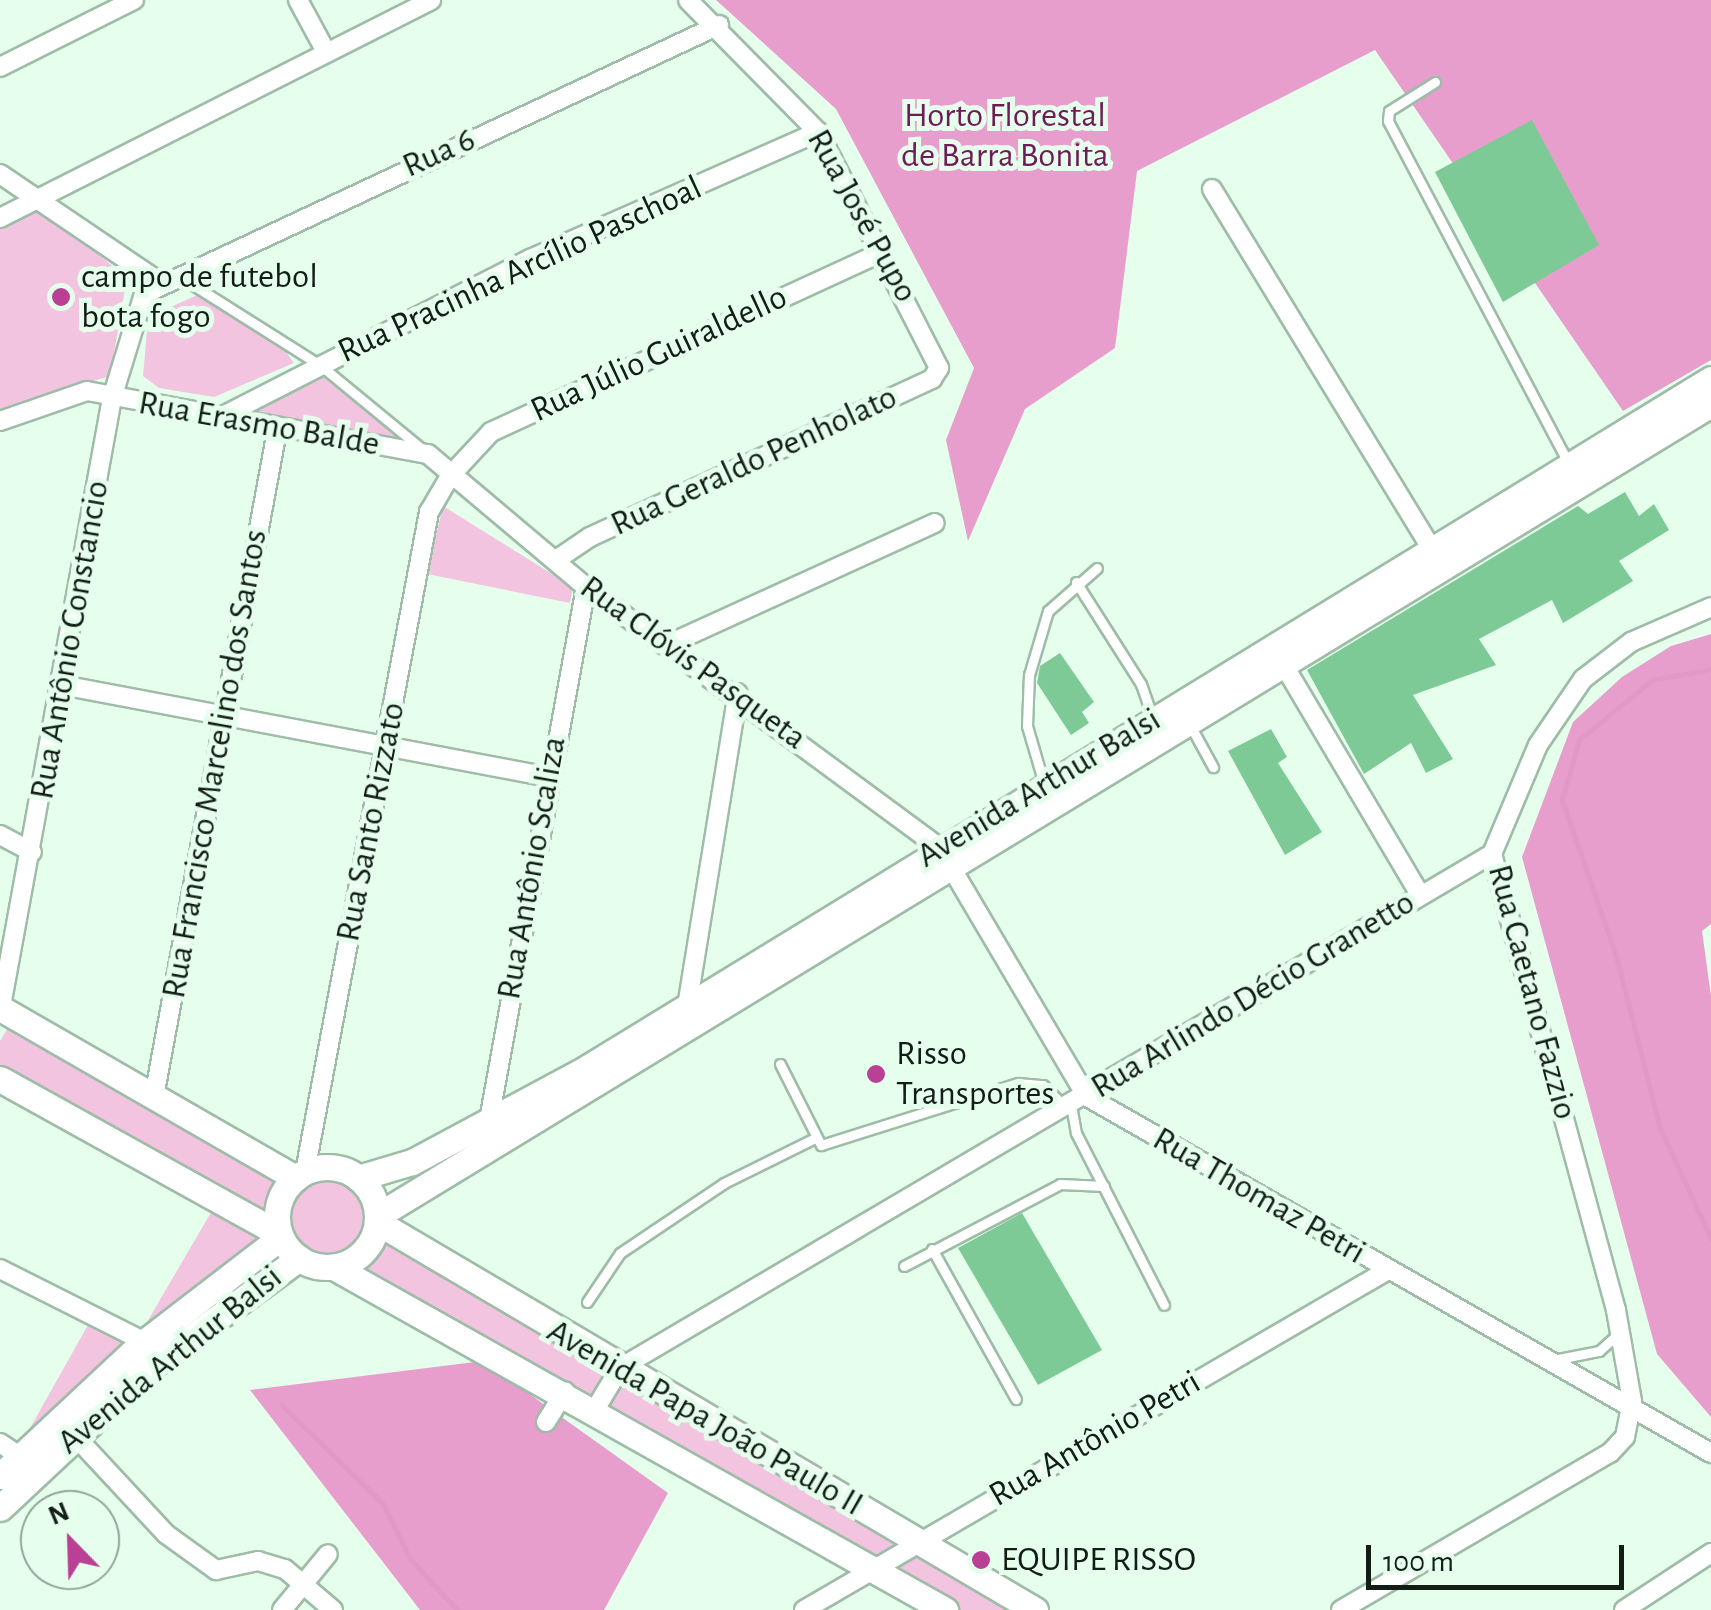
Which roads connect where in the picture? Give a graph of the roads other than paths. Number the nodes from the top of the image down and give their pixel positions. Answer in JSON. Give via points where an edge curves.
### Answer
{"nodes":[{"id":1,"x":134,"y":0,"type":"edge"},
{"id":2,"x":298,"y":0,"type":"edge"},
{"id":3,"x":431,"y":0,"type":"edge"},
{"id":4,"x":688,"y":0,"type":"edge"},
{"id":5,"x":719,"y":26,"type":"junction"},
{"id":6,"x":324,"y":48,"type":"junction"},
{"id":7,"x":0,"y":67,"type":"edge"},
{"id":8,"x":1435,"y":82,"type":"dead end"},
{"id":9,"x":818,"y":132,"type":"junction"},
{"id":10,"x":0,"y":174,"type":"edge"},
{"id":11,"x":1212,"y":189,"type":"dead end"},
{"id":12,"x":44,"y":198,"type":"junction"},
{"id":13,"x":0,"y":218,"type":"edge"},
{"id":14,"x":883,"y":252,"type":"junction"},
{"id":15,"x":169,"y":279,"type":"junction"},
{"id":16,"x":939,"y":356,"type":"joint"},
{"id":17,"x":320,"y":364,"type":"junction"},
{"id":18,"x":1711,"y":378,"type":"edge"},
{"id":19,"x":112,"y":398,"type":"junction"},
{"id":20,"x":1711,"y":404,"type":"edge"},
{"id":21,"x":224,"y":416,"type":"junction"},
{"id":22,"x":0,"y":421,"type":"edge"},
{"id":23,"x":277,"y":430,"type":"junction"},
{"id":24,"x":428,"y":454,"type":"junction"},
{"id":25,"x":1569,"y":466,"type":"junction"},
{"id":26,"x":450,"y":476,"type":"junction"},
{"id":27,"x":935,"y":523,"type":"dead end"},
{"id":28,"x":1438,"y":559,"type":"junction"},
{"id":29,"x":556,"y":560,"type":"junction"},
{"id":30,"x":1097,"y":568,"type":"dead end"},
{"id":31,"x":1076,"y":582,"type":"junction"},
{"id":32,"x":586,"y":587,"type":"junction"},
{"id":33,"x":1711,"y":607,"type":"edge"},
{"id":34,"x":668,"y":645,"type":"junction"},
{"id":35,"x":1279,"y":658,"type":"junction"},
{"id":36,"x":62,"y":685,"type":"junction"},
{"id":37,"x":738,"y":692,"type":"junction"},
{"id":38,"x":1153,"y":720,"type":"junction"},
{"id":39,"x":225,"y":721,"type":"junction"},
{"id":40,"x":1189,"y":723,"type":"junction"},
{"id":41,"x":386,"y":747,"type":"junction"},
{"id":42,"x":1213,"y":767,"type":"dead end"},
{"id":43,"x":547,"y":776,"type":"junction"},
{"id":44,"x":1049,"y":793,"type":"junction"},
{"id":45,"x":0,"y":835,"type":"edge"},
{"id":46,"x":32,"y":852,"type":"junction"},
{"id":47,"x":1492,"y":854,"type":"junction"},
{"id":48,"x":944,"y":856,"type":"junction"},
{"id":49,"x":1420,"y":894,"type":"junction"},
{"id":50,"x":0,"y":1010,"type":"edge"},
{"id":51,"x":686,"y":1018,"type":"junction"},
{"id":52,"x":780,"y":1064,"type":"dead end"},
{"id":53,"x":0,"y":1079,"type":"edge"},
{"id":54,"x":154,"y":1096,"type":"junction"},
{"id":55,"x":1069,"y":1106,"type":"junction"},
{"id":56,"x":489,"y":1120,"type":"junction"},
{"id":57,"x":1076,"y":1133,"type":"junction"},
{"id":58,"x":816,"y":1138,"type":"junction"},
{"id":59,"x":486,"y":1151,"type":"junction"},
{"id":60,"x":301,"y":1175,"type":"junction"},
{"id":61,"x":358,"y":1178,"type":"junction"},
{"id":62,"x":1104,"y":1186,"type":"junction"},
{"id":63,"x":377,"y":1219,"type":"junction"},
{"id":64,"x":281,"y":1236,"type":"junction"},
{"id":65,"x":932,"y":1249,"type":"junction"},
{"id":66,"x":299,"y":1258,"type":"junction"},
{"id":67,"x":904,"y":1266,"type":"dead end"},
{"id":68,"x":334,"y":1267,"type":"junction"},
{"id":69,"x":0,"y":1269,"type":"edge"},
{"id":70,"x":1388,"y":1270,"type":"junction"},
{"id":71,"x":587,"y":1302,"type":"dead end"},
{"id":72,"x":1164,"y":1305,"type":"dead end"},
{"id":73,"x":1620,"y":1326,"type":"junction"},
{"id":74,"x":154,"y":1350,"type":"junction"},
{"id":75,"x":1547,"y":1360,"type":"junction"},
{"id":76,"x":620,"y":1368,"type":"junction"},
{"id":77,"x":565,"y":1392,"type":"junction"},
{"id":78,"x":1016,"y":1399,"type":"dead end"},
{"id":79,"x":596,"y":1408,"type":"junction"},
{"id":80,"x":1633,"y":1409,"type":"junction"},
{"id":81,"x":546,"y":1422,"type":"dead end"},
{"id":82,"x":74,"y":1435,"type":"junction"},
{"id":83,"x":1711,"y":1453,"type":"edge"},
{"id":84,"x":19,"y":1455,"type":"edge"},
{"id":85,"x":0,"y":1476,"type":"edge"},
{"id":86,"x":0,"y":1508,"type":"edge"},
{"id":87,"x":917,"y":1541,"type":"junction"},
{"id":88,"x":1711,"y":1553,"type":"edge"},
{"id":89,"x":328,"y":1554,"type":"dead end"},
{"id":90,"x":872,"y":1570,"type":"junction"},
{"id":91,"x":306,"y":1581,"type":"junction"},
{"id":92,"x":282,"y":1610,"type":"edge"},
{"id":93,"x":333,"y":1610,"type":"edge"},
{"id":94,"x":804,"y":1610,"type":"edge"},
{"id":95,"x":945,"y":1610,"type":"edge"},
{"id":96,"x":1035,"y":1610,"type":"edge"},
{"id":97,"x":1340,"y":1610,"type":"edge"},
{"id":98,"x":1624,"y":1610,"type":"edge"}],
"edges":[{"from":1,"to":7,"type":"street"},
{"from":2,"to":6,"type":"street"},
{"from":3,"to":6,"type":"street"},
{"from":4,"to":5,"type":"street","name":"Rua José Pupo"},
{"from":5,"to":9,"type":"street","name":"Rua José Pupo"},
{"from":5,"to":15,"type":"street","name":"Rua 6"},
{"from":6,"to":12,"type":"street"},
{"from":8,"to":25,"type":"lane","via":[[1389,111],[1388,121]]},
{"from":9,"to":14,"type":"street","name":"Rua José Pupo"},
{"from":9,"to":17,"type":"street","name":"Rua Pracinha Arcílio Paschoal","via":[[530,259]]},
{"from":10,"to":12,"type":"street"},
{"from":11,"to":28,"type":"street"},
{"from":12,"to":13,"type":"street"},
{"from":12,"to":15,"type":"street"},
{"from":14,"to":16,"type":"street","name":"Rua José Pupo"},
{"from":14,"to":26,"type":"street","name":"Rua Júlio Guiraldello","via":[[491,432]]},
{"from":15,"to":17,"type":"lane"},
{"from":15,"to":19,"type":"street","name":"Rua Antônio Constancio","via":[[133,316]]},
{"from":16,"to":29,"type":"street","name":"Rua Geraldo Penholato","via":[[932,379],[624,520]]},
{"from":17,"to":21,"type":"street","name":"Rua Pracinha Arcílio Paschoal"},
{"from":17,"to":24,"type":"lane"},
{"from":18,"to":25,"type":"main road","name":"Avenida Arthur Balsi"},
{"from":19,"to":21,"type":"street","name":"Rua Erasmo Balde"},
{"from":19,"to":22,"type":"street","name":"Rua Erasmo Balde","via":[[60,396]]},
{"from":19,"to":36,"type":"street","name":"Rua Antônio Constancio"},
{"from":20,"to":28,"type":"main road","name":"Avenida Arthur Balsi"},
{"from":21,"to":23,"type":"street","name":"Rua Erasmo Balde"},
{"from":23,"to":24,"type":"street","name":"Rua Erasmo Balde"},
{"from":23,"to":39,"type":"street","name":"Rua Francisco Marcelino dos Santos"},
{"from":24,"to":26,"type":"street","name":"Rua Erasmo Balde"},
{"from":25,"to":28,"type":"main road","name":"Avenida Arthur Balsi"},
{"from":26,"to":29,"type":"street","name":"Rua Clóvis Pasqueta"},
{"from":26,"to":41,"type":"street","name":"Rua Santo Rizzato","via":[[429,512]]},
{"from":27,"to":34,"type":"street"},
{"from":28,"to":35,"type":"main road","name":"Avenida Arthur Balsi"},
{"from":29,"to":32,"type":"street","name":"Rua Clóvis Pasqueta"},
{"from":30,"to":31,"type":"lane"},
{"from":31,"to":38,"type":"lane","via":[[1142,684]]},
{"from":31,"to":44,"type":"lane","via":[[1048,611],[1029,675],[1027,726]]},
{"from":32,"to":34,"type":"street","name":"Rua Clóvis Pasqueta"},
{"from":32,"to":43,"type":"street","name":"Rua Antônio Scaliza"},
{"from":33,"to":47,"type":"street","name":"Rua Caetano Fazzio","via":[[1631,642],[1583,679],[1538,745]]},
{"from":34,"to":37,"type":"street","name":"Rua Clóvis Pasqueta"},
{"from":35,"to":38,"type":"main road","name":"Avenida Arthur Balsi"},
{"from":35,"to":40,"type":"main road","name":"Avenida Arthur Balsi"},
{"from":35,"to":49,"type":"street"},
{"from":36,"to":39,"type":"street"},
{"from":36,"to":46,"type":"street","name":"Rua Antônio Constancio"},
{"from":37,"to":48,"type":"street","name":"Rua Clóvis Pasqueta"},
{"from":37,"to":51,"type":"street"},
{"from":38,"to":44,"type":"main road","name":"Avenida Arthur Balsi"},
{"from":39,"to":41,"type":"street"},
{"from":39,"to":54,"type":"street","name":"Rua Francisco Marcelino dos Santos"},
{"from":40,"to":42,"type":"lane"},
{"from":40,"to":44,"type":"main road","name":"Avenida Arthur Balsi"},
{"from":41,"to":43,"type":"street"},
{"from":41,"to":60,"type":"street","name":"Rua Santo Rizzato"},
{"from":43,"to":56,"type":"street","name":"Rua Antônio Scaliza"},
{"from":44,"to":48,"type":"main road","name":"Avenida Arthur Balsi"},
{"from":45,"to":46,"type":"street"},
{"from":46,"to":50,"type":"street","name":"Rua Antônio Constancio"},
{"from":47,"to":49,"type":"street","name":"Rua Arlindo Décio Granetto"},
{"from":47,"to":73,"type":"street","name":"Rua Caetano Fazzio"},
{"from":48,"to":51,"type":"main road","name":"Avenida Arthur Balsi"},
{"from":48,"to":55,"type":"street","name":"Rua Thomaz Petri"},
{"from":49,"to":55,"type":"street","name":"Rua Arlindo Décio Granetto"},
{"from":50,"to":54,"type":"main road"},
{"from":51,"to":56,"type":"main road","name":"Avenida Arthur Balsi"},
{"from":51,"to":59,"type":"main road","name":"Avenida Arthur Balsi"},
{"from":52,"to":58,"type":"lane"},
{"from":53,"to":64,"type":"main road"},
{"from":54,"to":60,"type":"main road"},
{"from":55,"to":57,"type":"lane"},
{"from":55,"to":57,"type":"lane"},
{"from":55,"to":58,"type":"lane","via":[[1042,1086],[1018,1083],[967,1093],[893,1128],[822,1145]]},
{"from":55,"to":70,"type":"street","name":"Rua Thomaz Petri"},
{"from":55,"to":76,"type":"street","name":"Rua Arlindo Décio Granetto"},
{"from":56,"to":59,"type":"street","name":"Rua Antônio Scaliza"},
{"from":56,"to":61,"type":"main road","name":"Avenida Arthur Balsi","via":[[412,1162]]},
{"from":57,"to":62,"type":"lane"},
{"from":58,"to":71,"type":"lane","via":[[724,1183],[620,1253]]},
{"from":59,"to":63,"type":"main road","name":"Avenida Arthur Balsi"},
{"from":60,"to":61,"type":"main road","via":[[328,1168]]},
{"from":60,"to":64,"type":"main road","via":[[278,1205]]},
{"from":61,"to":63,"type":"main road"},
{"from":62,"to":65,"type":"lane","via":[[1060,1184]]},
{"from":62,"to":72,"type":"lane"},
{"from":63,"to":68,"type":"main road","via":[[364,1252]]},
{"from":63,"to":76,"type":"main road","name":"Avenida Papa João Paulo II"},
{"from":64,"to":66,"type":"main road"},
{"from":64,"to":74,"type":"main road","name":"Avenida Arthur Balsi"},
{"from":65,"to":67,"type":"lane"},
{"from":65,"to":78,"type":"lane"},
{"from":66,"to":68,"type":"main road"},
{"from":66,"to":74,"type":"main road","name":"Avenida Arthur Balsi"},
{"from":68,"to":77,"type":"main road","name":"Avenida Papa João Paulo II"},
{"from":69,"to":74,"type":"street"},
{"from":70,"to":75,"type":"street","name":"Rua Thomaz Petri"},
{"from":70,"to":87,"type":"street","name":"Rua Antônio Petri"},
{"from":73,"to":75,"type":"lane","via":[[1616,1342],[1600,1351]]},
{"from":73,"to":80,"type":"street","name":"Rua Caetano Fazzio"},
{"from":74,"to":82,"type":"main road","name":"Avenida Arthur Balsi"},
{"from":74,"to":84,"type":"main road","name":"Avenida Arthur Balsi"},
{"from":75,"to":80,"type":"street","name":"Rua Thomaz Petri"},
{"from":76,"to":79,"type":"street"},
{"from":76,"to":87,"type":"main road","name":"Avenida Papa João Paulo II"},
{"from":77,"to":79,"type":"main road","name":"Avenida Papa João Paulo II"},
{"from":77,"to":81,"type":"street"},
{"from":79,"to":90,"type":"main road","name":"Avenida Papa João Paulo II"},
{"from":80,"to":83,"type":"street","name":"Rua Thomaz Petri"},
{"from":80,"to":97,"type":"street","via":[[1610,1453]]},
{"from":82,"to":84,"type":"main road","name":"Avenida Arthur Balsi"},
{"from":82,"to":91,"type":"street","via":[[166,1534],[216,1570],[258,1561]]},
{"from":84,"to":85,"type":"main road","name":"Avenida Arthur Balsi"},
{"from":84,"to":86,"type":"main road","name":"Avenida Arthur Balsi"},
{"from":87,"to":90,"type":"street","name":"Rua Antônio Petri"},
{"from":87,"to":96,"type":"main road","name":"Avenida Papa João Paulo II"},
{"from":88,"to":98,"type":"street"},
{"from":89,"to":91,"type":"street"},
{"from":90,"to":94,"type":"street","name":"Rua Antônio Petri"},
{"from":90,"to":95,"type":"main road","name":"Avenida Papa João Paulo II"},
{"from":91,"to":92,"type":"street"},
{"from":91,"to":93,"type":"street"}]}
